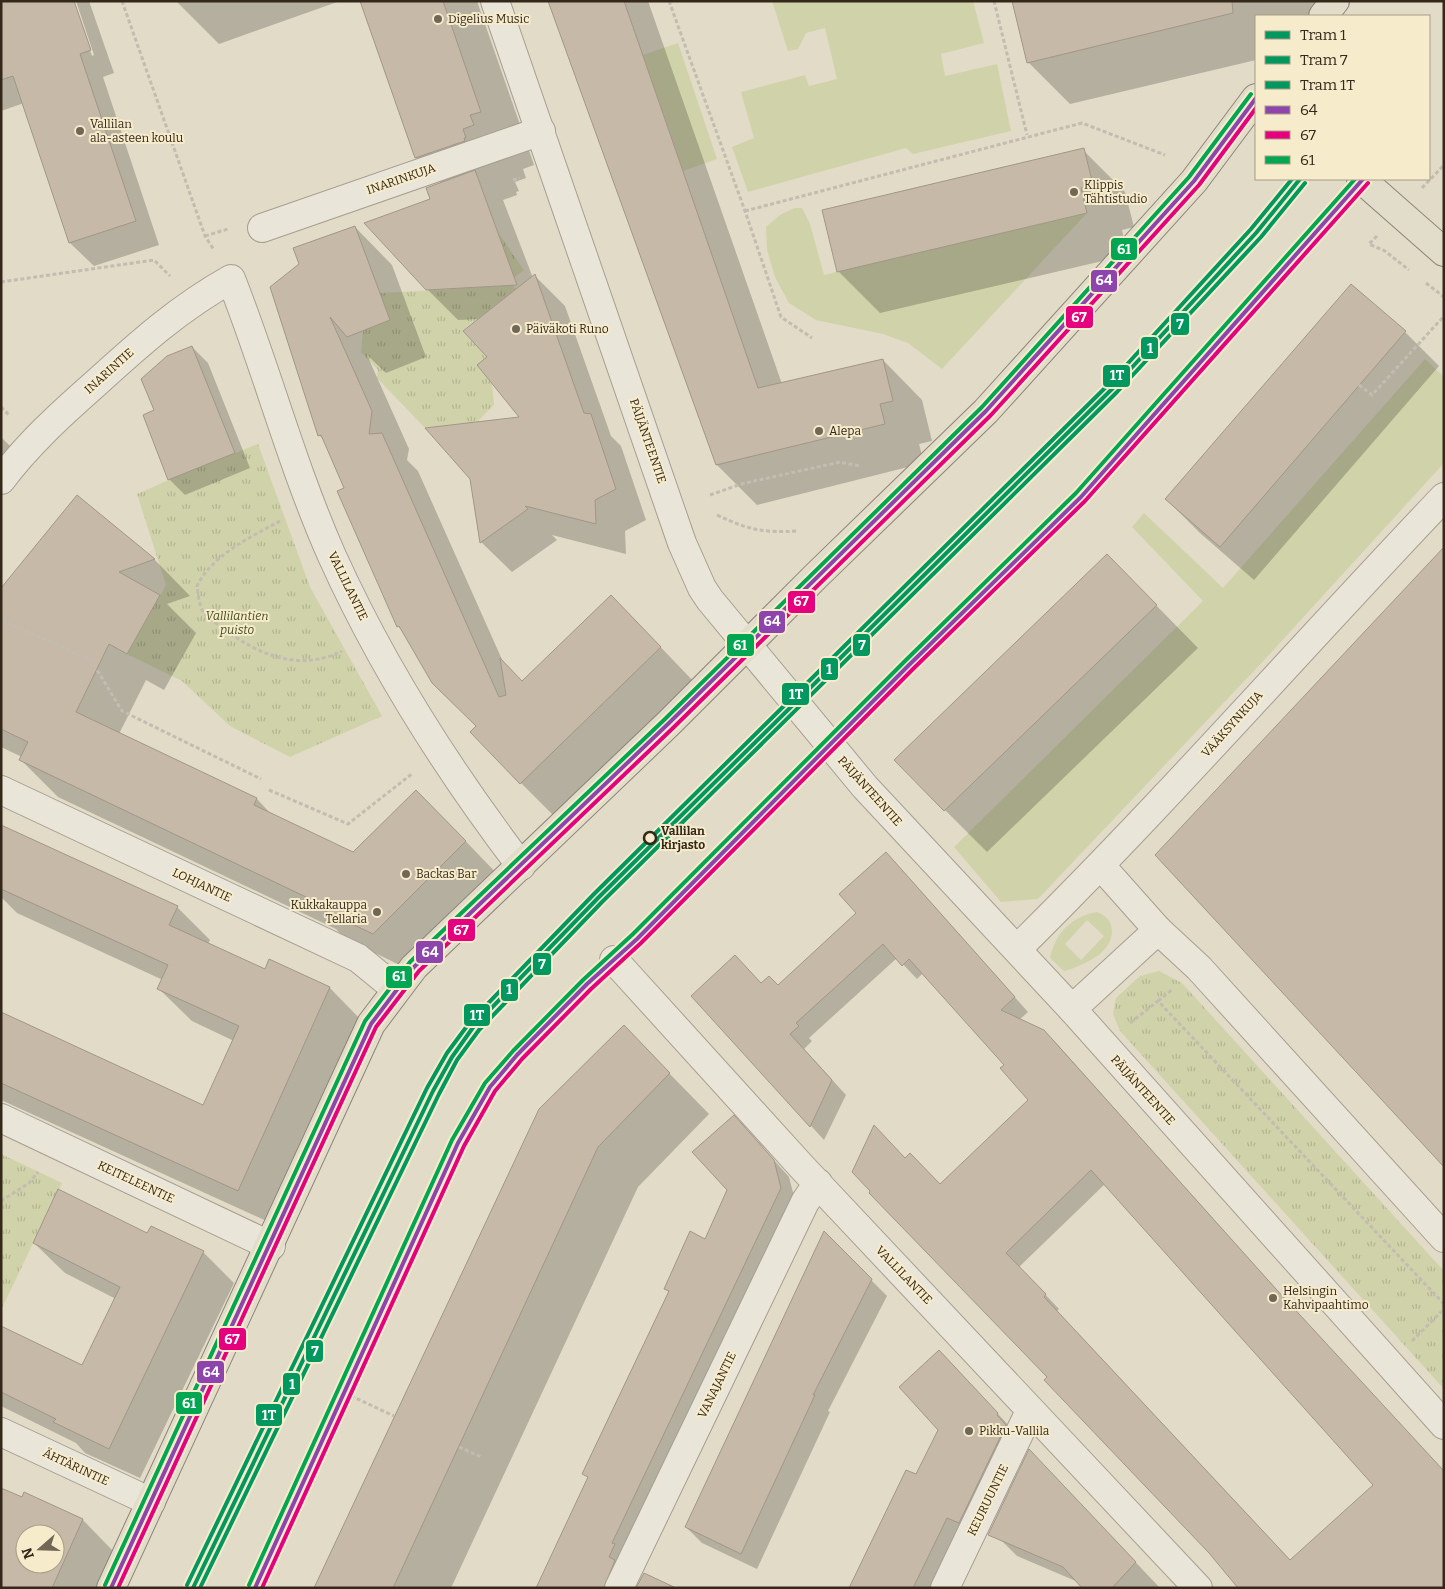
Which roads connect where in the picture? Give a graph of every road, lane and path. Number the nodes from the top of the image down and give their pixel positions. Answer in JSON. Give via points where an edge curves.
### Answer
{"nodes":[{"id":1,"x":122,"y":1,"type":"edge"},
{"id":2,"x":495,"y":1,"type":"edge"},
{"id":3,"x":669,"y":1,"type":"edge"},
{"id":4,"x":994,"y":1,"type":"edge"},
{"id":5,"x":1335,"y":1,"type":"edge"},
{"id":6,"x":1323,"y":15,"type":"edge"},
{"id":7,"x":1255,"y":99,"type":"edge"},
{"id":8,"x":541,"y":131,"type":"junction"},
{"id":9,"x":1027,"y":135,"type":"junction"},
{"id":10,"x":1164,"y":155,"type":"dead end"},
{"id":11,"x":1362,"y":180,"type":"edge"},
{"id":12,"x":745,"y":211,"type":"junction"},
{"id":13,"x":262,"y":228,"type":"dead end"},
{"id":14,"x":1444,"y":252,"type":"edge"},
{"id":15,"x":231,"y":279,"type":"junction"},
{"id":16,"x":174,"y":280,"type":"dead end"},
{"id":17,"x":1,"y":282,"type":"edge"},
{"id":18,"x":1444,"y":316,"type":"edge"},
{"id":19,"x":812,"y":338,"type":"dead end"},
{"id":20,"x":1359,"y":385,"type":"dead end"},
{"id":21,"x":860,"y":466,"type":"dead end"},
{"id":22,"x":1,"y":480,"type":"edge"},
{"id":23,"x":710,"y":495,"type":"dead end"},
{"id":24,"x":1444,"y":496,"type":"edge"},
{"id":25,"x":717,"y":515,"type":"dead end"},
{"id":26,"x":285,"y":519,"type":"dead end"},
{"id":27,"x":798,"y":531,"type":"dead end"},
{"id":28,"x":1,"y":620,"type":"edge"},
{"id":29,"x":747,"y":645,"type":"junction"},
{"id":30,"x":345,"y":649,"type":"dead end"},
{"id":31,"x":414,"y":773,"type":"dead end"},
{"id":32,"x":261,"y":779,"type":"dead end"},
{"id":33,"x":1,"y":790,"type":"edge"},
{"id":34,"x":269,"y":790,"type":"dead end"},
{"id":35,"x":521,"y":866,"type":"junction"},
{"id":36,"x":1101,"y":866,"type":"junction"},
{"id":37,"x":1158,"y":930,"type":"junction"},
{"id":38,"x":1017,"y":949,"type":"junction"},
{"id":39,"x":614,"y":960,"type":"dead end"},
{"id":40,"x":1176,"y":987,"type":"dead end"},
{"id":41,"x":396,"y":990,"type":"junction"},
{"id":42,"x":1158,"y":1001,"type":"junction"},
{"id":43,"x":1072,"y":1009,"type":"junction"},
{"id":44,"x":1128,"y":1025,"type":"dead end"},
{"id":45,"x":1,"y":1118,"type":"edge"},
{"id":46,"x":40,"y":1170,"type":"dead end"},
{"id":47,"x":818,"y":1183,"type":"junction"},
{"id":48,"x":1,"y":1201,"type":"edge"},
{"id":49,"x":1444,"y":1238,"type":"edge"},
{"id":50,"x":271,"y":1246,"type":"junction"},
{"id":51,"x":1444,"y":1304,"type":"edge"},
{"id":52,"x":345,"y":1393,"type":"dead end"},
{"id":53,"x":1030,"y":1411,"type":"junction"},
{"id":54,"x":394,"y":1416,"type":"dead end"},
{"id":55,"x":1444,"y":1425,"type":"edge"},
{"id":56,"x":1,"y":1432,"type":"edge"},
{"id":57,"x":458,"y":1447,"type":"dead end"},
{"id":58,"x":481,"y":1458,"type":"dead end"},
{"id":59,"x":151,"y":1502,"type":"junction"},
{"id":60,"x":111,"y":1588,"type":"edge"},
{"id":61,"x":619,"y":1588,"type":"edge"},
{"id":62,"x":945,"y":1588,"type":"edge"},
{"id":63,"x":1198,"y":1588,"type":"edge"}],
"edges":[{"from":1,"to":15,"type":"path","via":[[205,236]]},
{"from":2,"to":8,"type":"street","name":"PÄIJÄNTEENTIE"},
{"from":3,"to":12,"type":"path"},
{"from":4,"to":9,"type":"path"},
{"from":5,"to":6,"type":"main road"},
{"from":7,"to":29,"type":"main road","via":[[1194,181],[986,411]]},
{"from":8,"to":13,"type":"street","name":"INARINKUJA"},
{"from":8,"to":29,"type":"street","name":"PÄIJÄNTEENTIE","via":[[682,543],[702,588]]},
{"from":9,"to":10,"type":"path","via":[[1082,123]]},
{"from":9,"to":12,"type":"path"},
{"from":11,"to":14,"type":"main road"},
{"from":12,"to":19,"type":"path","via":[[781,317]]},
{"from":15,"to":22,"type":"street","name":"INARINTIE","via":[[157,328],[45,428]]},
{"from":15,"to":35,"type":"street","name":"VALLILANTIE","via":[[295,462],[332,556],[401,692],[484,817]]},
{"from":16,"to":17,"type":"path","via":[[154,260]]},
{"from":18,"to":20,"type":"path","via":[[1372,395]]},
{"from":21,"to":23,"type":"path","via":[[840,462],[740,484]]},
{"from":24,"to":36,"type":"street","name":"VÄÄKSYNKUJA"},
{"from":25,"to":27,"type":"path","via":[[742,527],[768,533]]},
{"from":26,"to":30,"type":"path","via":[[237,545],[203,575],[197,586],[204,612],[236,638],[264,654],[299,660],[331,656]]},
{"from":28,"to":32,"type":"path","via":[[91,660],[122,712]]},
{"from":29,"to":35,"type":"main road"},
{"from":29,"to":38,"type":"street","name":"PÄIJÄNTEENTIE","via":[[864,787]]},
{"from":31,"to":34,"type":"path","via":[[348,824]]},
{"from":33,"to":41,"type":"street","name":"LOHJANTIE","via":[[358,958]]},
{"from":35,"to":41,"type":"main road","via":[[414,967]]},
{"from":36,"to":37,"type":"street"},
{"from":36,"to":38,"type":"street","name":"VÄÄKSYNKUJA"},
{"from":37,"to":43,"type":"street"},
{"from":37,"to":49,"type":"street","via":[[1200,968]]},
{"from":38,"to":43,"type":"street","name":"PÄIJÄNTEENTIE"},
{"from":39,"to":47,"type":"street","name":"VALLILANTIE"},
{"from":40,"to":42,"type":"path"},
{"from":41,"to":50,"type":"main road","via":[[371,1024]]},
{"from":42,"to":44,"type":"path"},
{"from":42,"to":51,"type":"path"},
{"from":43,"to":55,"type":"street","name":"PÄIJÄNTEENTIE"},
{"from":45,"to":50,"type":"street","name":"KEITELEENTIE"},
{"from":46,"to":48,"type":"path","via":[[30,1183]]},
{"from":47,"to":53,"type":"street","name":"VALLILANTIE"},
{"from":47,"to":61,"type":"street","name":"VANAJANTIE","via":[[805,1202]]},
{"from":50,"to":59,"type":"main road"},
{"from":52,"to":54,"type":"path"},
{"from":53,"to":62,"type":"street","name":"KEURUUNTIE"},
{"from":53,"to":63,"type":"street","name":"VALLILANTIE"},
{"from":56,"to":59,"type":"street","name":"ÄHTÄRINTIE"},
{"from":57,"to":58,"type":"path"},
{"from":59,"to":60,"type":"main road"}]}
